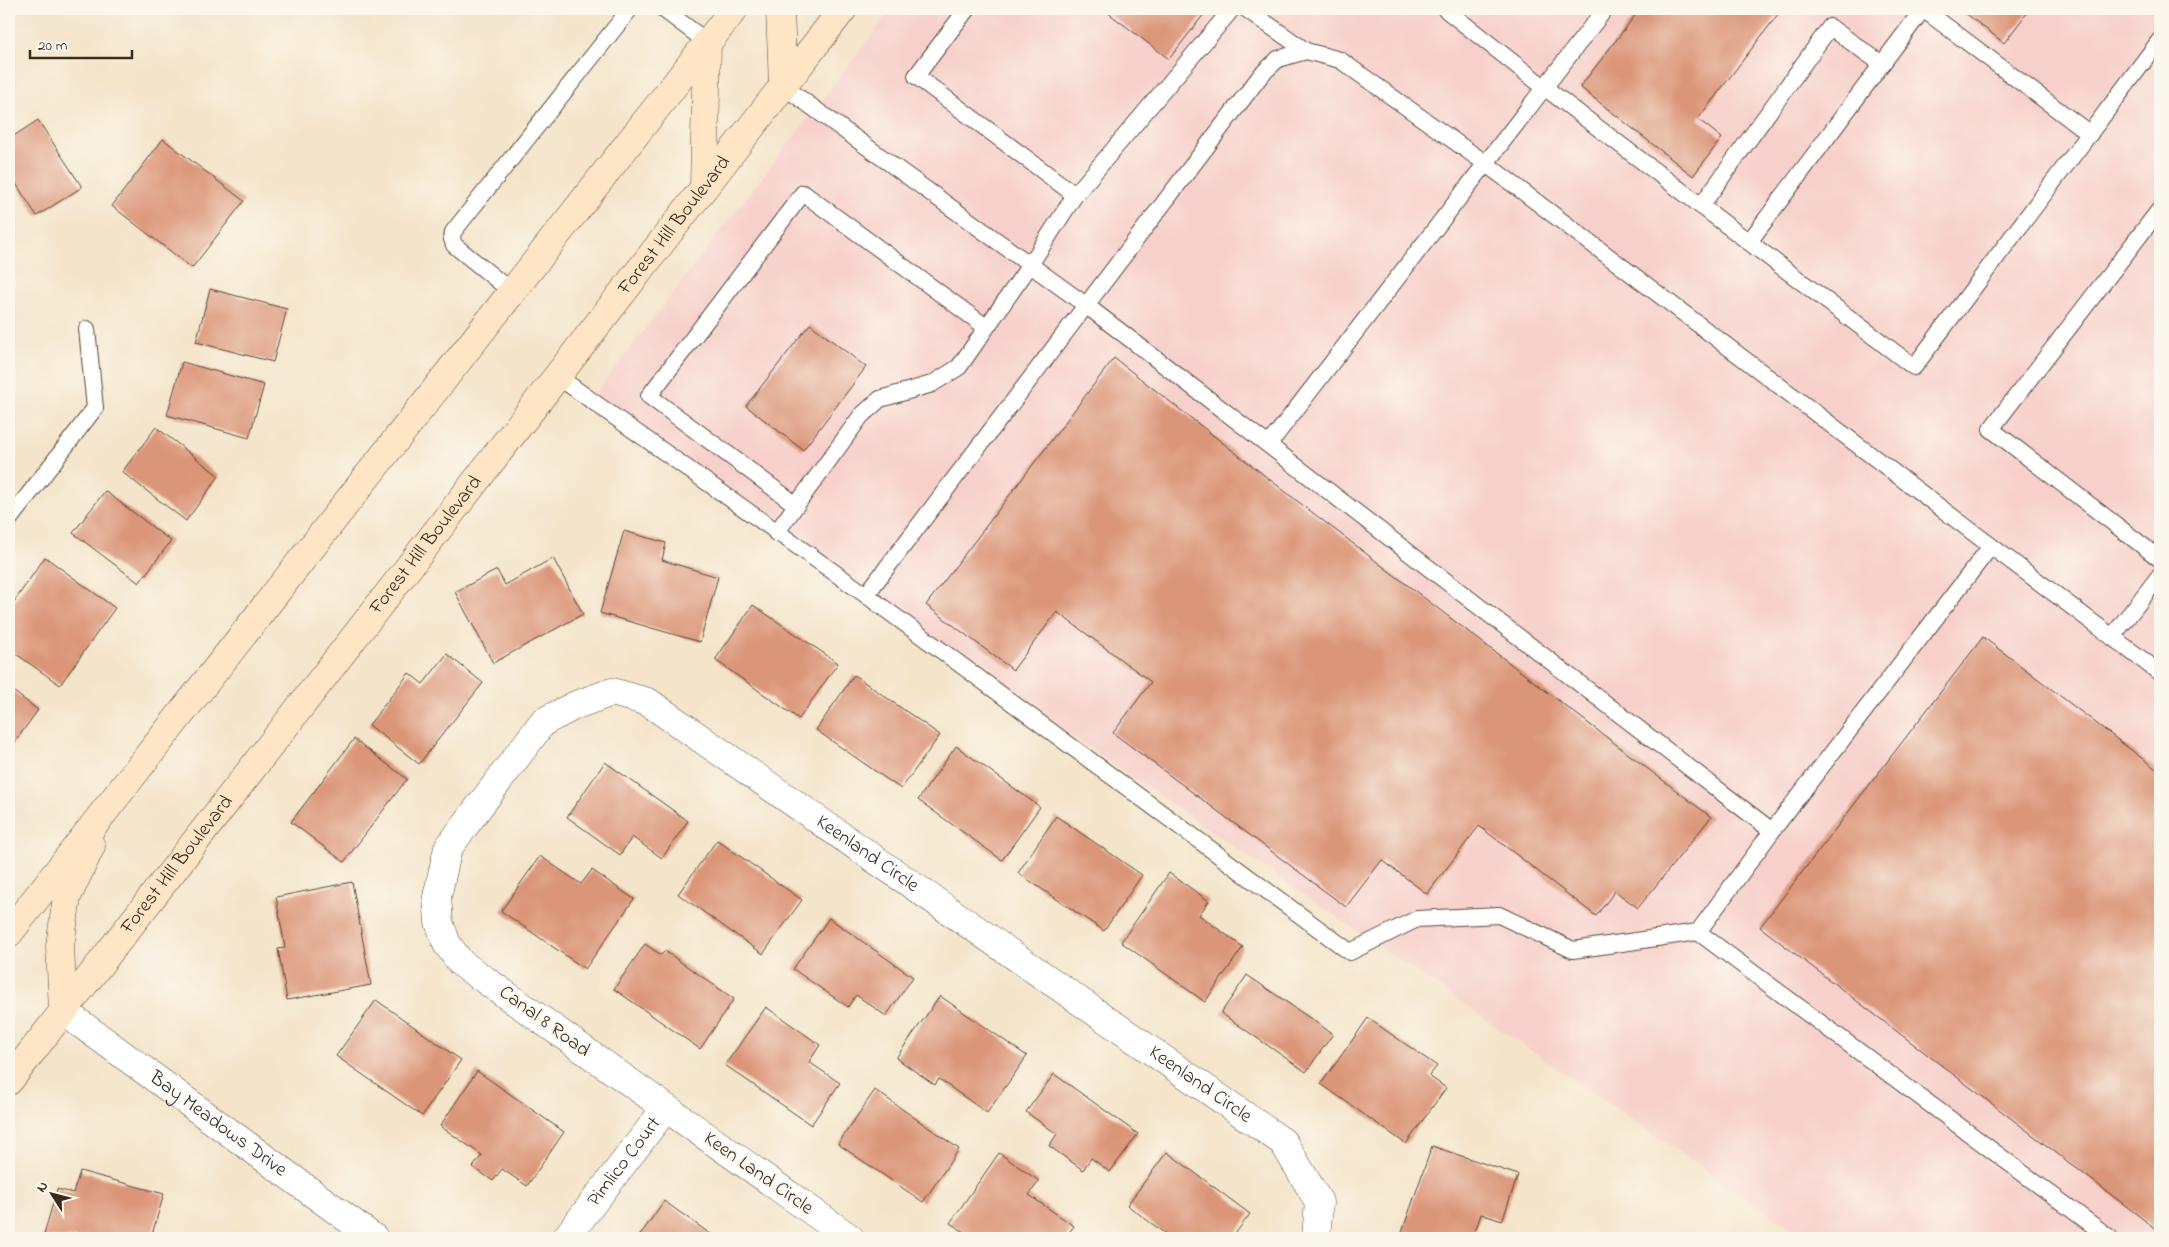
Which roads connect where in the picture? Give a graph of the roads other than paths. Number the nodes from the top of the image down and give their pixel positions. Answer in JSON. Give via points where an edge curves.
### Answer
{"nodes":[{"id":1,"x":630,"y":9,"type":"edge"},
{"id":2,"x":663,"y":9,"type":"edge"},
{"id":3,"x":734,"y":9,"type":"edge"},
{"id":4,"x":780,"y":9,"type":"edge"},
{"id":5,"x":843,"y":9,"type":"edge"},
{"id":6,"x":967,"y":9,"type":"edge"},
{"id":7,"x":1232,"y":9,"type":"edge"},
{"id":8,"x":1246,"y":9,"type":"edge"},
{"id":9,"x":1445,"y":9,"type":"edge"},
{"id":10,"x":1605,"y":9,"type":"edge"},
{"id":11,"x":2160,"y":40,"type":"edge"},
{"id":12,"x":707,"y":42,"type":"junction"},
{"id":13,"x":1306,"y":51,"type":"junction"},
{"id":14,"x":1882,"y":64,"type":"junction"},
{"id":15,"x":783,"y":86,"type":"junction"},
{"id":16,"x":1544,"y":87,"type":"junction"},
{"id":17,"x":2090,"y":134,"type":"junction"},
{"id":18,"x":1485,"y":163,"type":"junction"},
{"id":19,"x":704,"y":187,"type":"junction"},
{"id":20,"x":1075,"y":195,"type":"junction"},
{"id":21,"x":1701,"y":206,"type":"junction"},
{"id":22,"x":2160,"y":209,"type":"edge"},
{"id":23,"x":1749,"y":242,"type":"junction"},
{"id":24,"x":1030,"y":265,"type":"junction"},
{"id":25,"x":512,"y":292,"type":"junction"},
{"id":26,"x":1087,"y":306,"type":"junction"},
{"id":27,"x":986,"y":327,"type":"junction"},
{"id":28,"x":88,"y":329,"type":"dead end"},
{"id":29,"x":557,"y":376,"type":"junction"},
{"id":30,"x":1269,"y":444,"type":"junction"},
{"id":31,"x":796,"y":504,"type":"junction"},
{"id":32,"x":9,"y":520,"type":"edge"},
{"id":33,"x":776,"y":533,"type":"junction"},
{"id":34,"x":1991,"y":546,"type":"junction"},
{"id":35,"x":2160,"y":559,"type":"edge"},
{"id":36,"x":2160,"y":575,"type":"edge"},
{"id":37,"x":866,"y":595,"type":"junction"},
{"id":38,"x":2112,"y":637,"type":"junction"},
{"id":39,"x":2160,"y":673,"type":"edge"},
{"id":40,"x":111,"y":804,"type":"junction"},
{"id":41,"x":1772,"y":831,"type":"junction"},
{"id":42,"x":439,"y":922,"type":"joint"},
{"id":43,"x":1698,"y":932,"type":"junction"},
{"id":44,"x":9,"y":933,"type":"edge"},
{"id":45,"x":63,"y":1010,"type":"junction"},
{"id":46,"x":9,"y":1081,"type":"edge"},
{"id":47,"x":665,"y":1109,"type":"junction"},
{"id":48,"x":374,"y":1238,"type":"edge"},
{"id":49,"x":566,"y":1238,"type":"edge"},
{"id":50,"x":850,"y":1238,"type":"edge"},
{"id":51,"x":1316,"y":1238,"type":"edge"},
{"id":52,"x":2110,"y":1238,"type":"edge"}],
"edges":[{"from":1,"to":25,"type":"lane","via":[[454,232],[454,245]]},
{"from":2,"to":12,"type":"lane"},
{"from":3,"to":12,"type":"main road"},
{"from":4,"to":15,"type":"main road"},
{"from":5,"to":15,"type":"main road","name":"Forest Hill Boulevard"},
{"from":6,"to":20,"type":"lane","via":[[916,76]]},
{"from":7,"to":20,"type":"lane"},
{"from":8,"to":13,"type":"lane"},
{"from":9,"to":16,"type":"lane"},
{"from":10,"to":16,"type":"lane"},
{"from":11,"to":17,"type":"lane"},
{"from":12,"to":19,"type":"main road"},
{"from":12,"to":25,"type":"main road"},
{"from":13,"to":18,"type":"lane","via":[[1340,60]]},
{"from":13,"to":26,"type":"lane","via":[[1278,60],[1261,74]]},
{"from":14,"to":17,"type":"lane","via":[[1923,9]]},
{"from":14,"to":21,"type":"lane","via":[[1830,27]]},
{"from":14,"to":23,"type":"lane"},
{"from":15,"to":19,"type":"main road","name":"Forest Hill Boulevard"},
{"from":15,"to":24,"type":"lane"},
{"from":16,"to":18,"type":"lane"},
{"from":16,"to":21,"type":"lane"},
{"from":17,"to":23,"type":"lane","via":[[1914,367]]},
{"from":18,"to":30,"type":"lane"},
{"from":18,"to":34,"type":"lane"},
{"from":19,"to":29,"type":"main road","name":"Forest Hill Boulevard"},
{"from":20,"to":24,"type":"lane"},
{"from":21,"to":23,"type":"lane"},
{"from":22,"to":35,"type":"lane","via":[[1992,429]]},
{"from":24,"to":26,"type":"lane"},
{"from":24,"to":27,"type":"lane"},
{"from":25,"to":40,"type":"main road"},
{"from":26,"to":30,"type":"lane"},
{"from":26,"to":37,"type":"lane"},
{"from":27,"to":31,"type":"lane","via":[[959,367],[932,384],[880,399],[861,416]]},
{"from":27,"to":31,"type":"lane","via":[[803,193],[649,396]]},
{"from":28,"to":32,"type":"lane","via":[[95,408]]},
{"from":29,"to":33,"type":"lane"},
{"from":29,"to":45,"type":"main road","name":"Forest Hill Boulevard"},
{"from":30,"to":41,"type":"lane"},
{"from":31,"to":33,"type":"lane"},
{"from":33,"to":37,"type":"lane"},
{"from":34,"to":38,"type":"lane"},
{"from":34,"to":41,"type":"lane"},
{"from":36,"to":38,"type":"lane"},
{"from":37,"to":43,"type":"lane","via":[[1350,952],[1417,919],[1499,915],[1573,950]]},
{"from":38,"to":39,"type":"lane"},
{"from":40,"to":44,"type":"main road"},
{"from":40,"to":45,"type":"main road","via":[[67,897],[60,946]]},
{"from":41,"to":43,"type":"lane"},
{"from":42,"to":47,"type":"street","name":"Canal 8 Road","via":[[447,944],[461,963]]},
{"from":42,"to":51,"type":"street","name":"Keenland Circle","via":[[437,897],[448,848],[543,722],[612,692],[648,702],[1284,1142],[1320,1202]]},
{"from":43,"to":52,"type":"lane"},
{"from":45,"to":46,"type":"main road","name":"Forest Hill Boulevard"},
{"from":45,"to":48,"type":"street","name":"Bay Meadows Drive"},
{"from":47,"to":49,"type":"street","name":"Pimlico Court"},
{"from":47,"to":50,"type":"street","name":"Keen Land Circle"}]}
